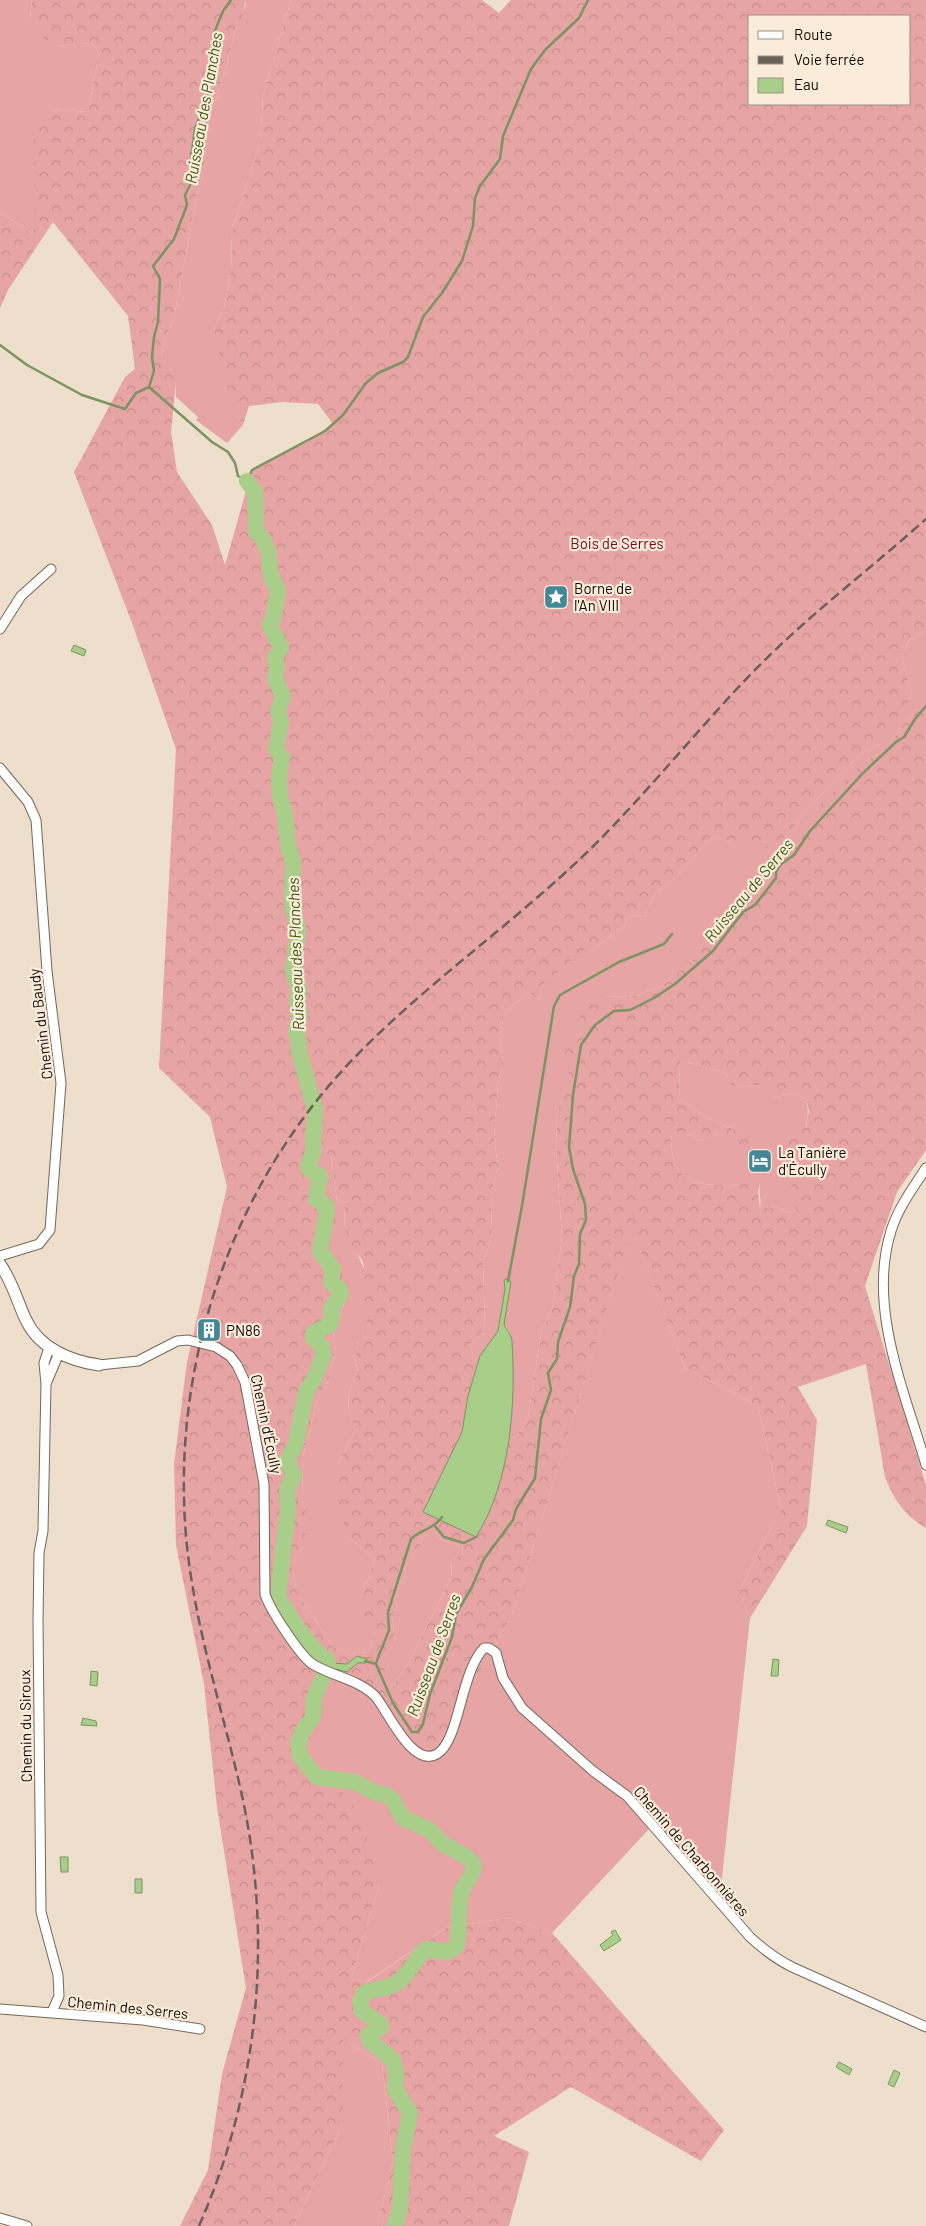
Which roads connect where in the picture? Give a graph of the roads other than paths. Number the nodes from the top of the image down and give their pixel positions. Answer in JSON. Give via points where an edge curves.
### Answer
{"nodes":[{"id":1,"x":50,"y":568,"type":"dead end"},
{"id":2,"x":0,"y":629,"type":"edge"},
{"id":3,"x":0,"y":768,"type":"edge"},
{"id":4,"x":926,"y":1168,"type":"edge"},
{"id":5,"x":0,"y":1256,"type":"edge"},
{"id":6,"x":0,"y":1264,"type":"edge"},
{"id":7,"x":0,"y":1278,"type":"edge"},
{"id":8,"x":21,"y":1309,"type":"junction"},
{"id":9,"x":54,"y":1350,"type":"junction"},
{"id":10,"x":99,"y":1365,"type":"joint"},
{"id":11,"x":926,"y":1466,"type":"edge"},
{"id":12,"x":316,"y":1667,"type":"joint"},
{"id":13,"x":0,"y":2009,"type":"edge"},
{"id":14,"x":52,"y":2012,"type":"junction"},
{"id":15,"x":926,"y":2027,"type":"edge"},
{"id":16,"x":200,"y":2030,"type":"dead end"},
{"id":17,"x":0,"y":2218,"type":"edge"},
{"id":18,"x":27,"y":2226,"type":"edge"}],
"edges":[{"from":1,"to":2,"type":"street","via":[[21,596]]},
{"from":3,"to":5,"type":"street","name":"Chemin du Baudy","via":[[28,802],[36,820],[47,971],[61,1083],[50,1230],[39,1244]]},
{"from":4,"to":11,"type":"street","via":[[894,1222],[888,1244],[883,1298],[888,1335]]},
{"from":6,"to":8,"type":"street","via":[[16,1291]]},
{"from":7,"to":8,"type":"street"},
{"from":8,"to":9,"type":"street","via":[[35,1335]]},
{"from":9,"to":10,"type":"street","name":"Chemin d'Écully"},
{"from":9,"to":14,"type":"street","name":"Chemin du Siroux","via":[[46,1384],[38,1621],[41,1912],[58,1975],[59,1996]]},
{"from":10,"to":12,"type":"street","name":"Chemin d'Écully","via":[[138,1361],[177,1341],[188,1340],[216,1348],[230,1356],[237,1365],[245,1382],[264,1484],[265,1594],[270,1608],[306,1660]]},
{"from":12,"to":15,"type":"street","name":"Chemin de Charbonnières","via":[[374,1696],[404,1740],[418,1753],[427,1756],[436,1755],[443,1748],[475,1660],[484,1648],[489,1648],[496,1654],[503,1678],[522,1708],[592,1771],[627,1796],[750,1937],[775,1958]]},
{"from":13,"to":14,"type":"street"},
{"from":14,"to":16,"type":"street","name":"Chemin des Serres","via":[[143,2020]]},
{"from":17,"to":18,"type":"street"}]}
